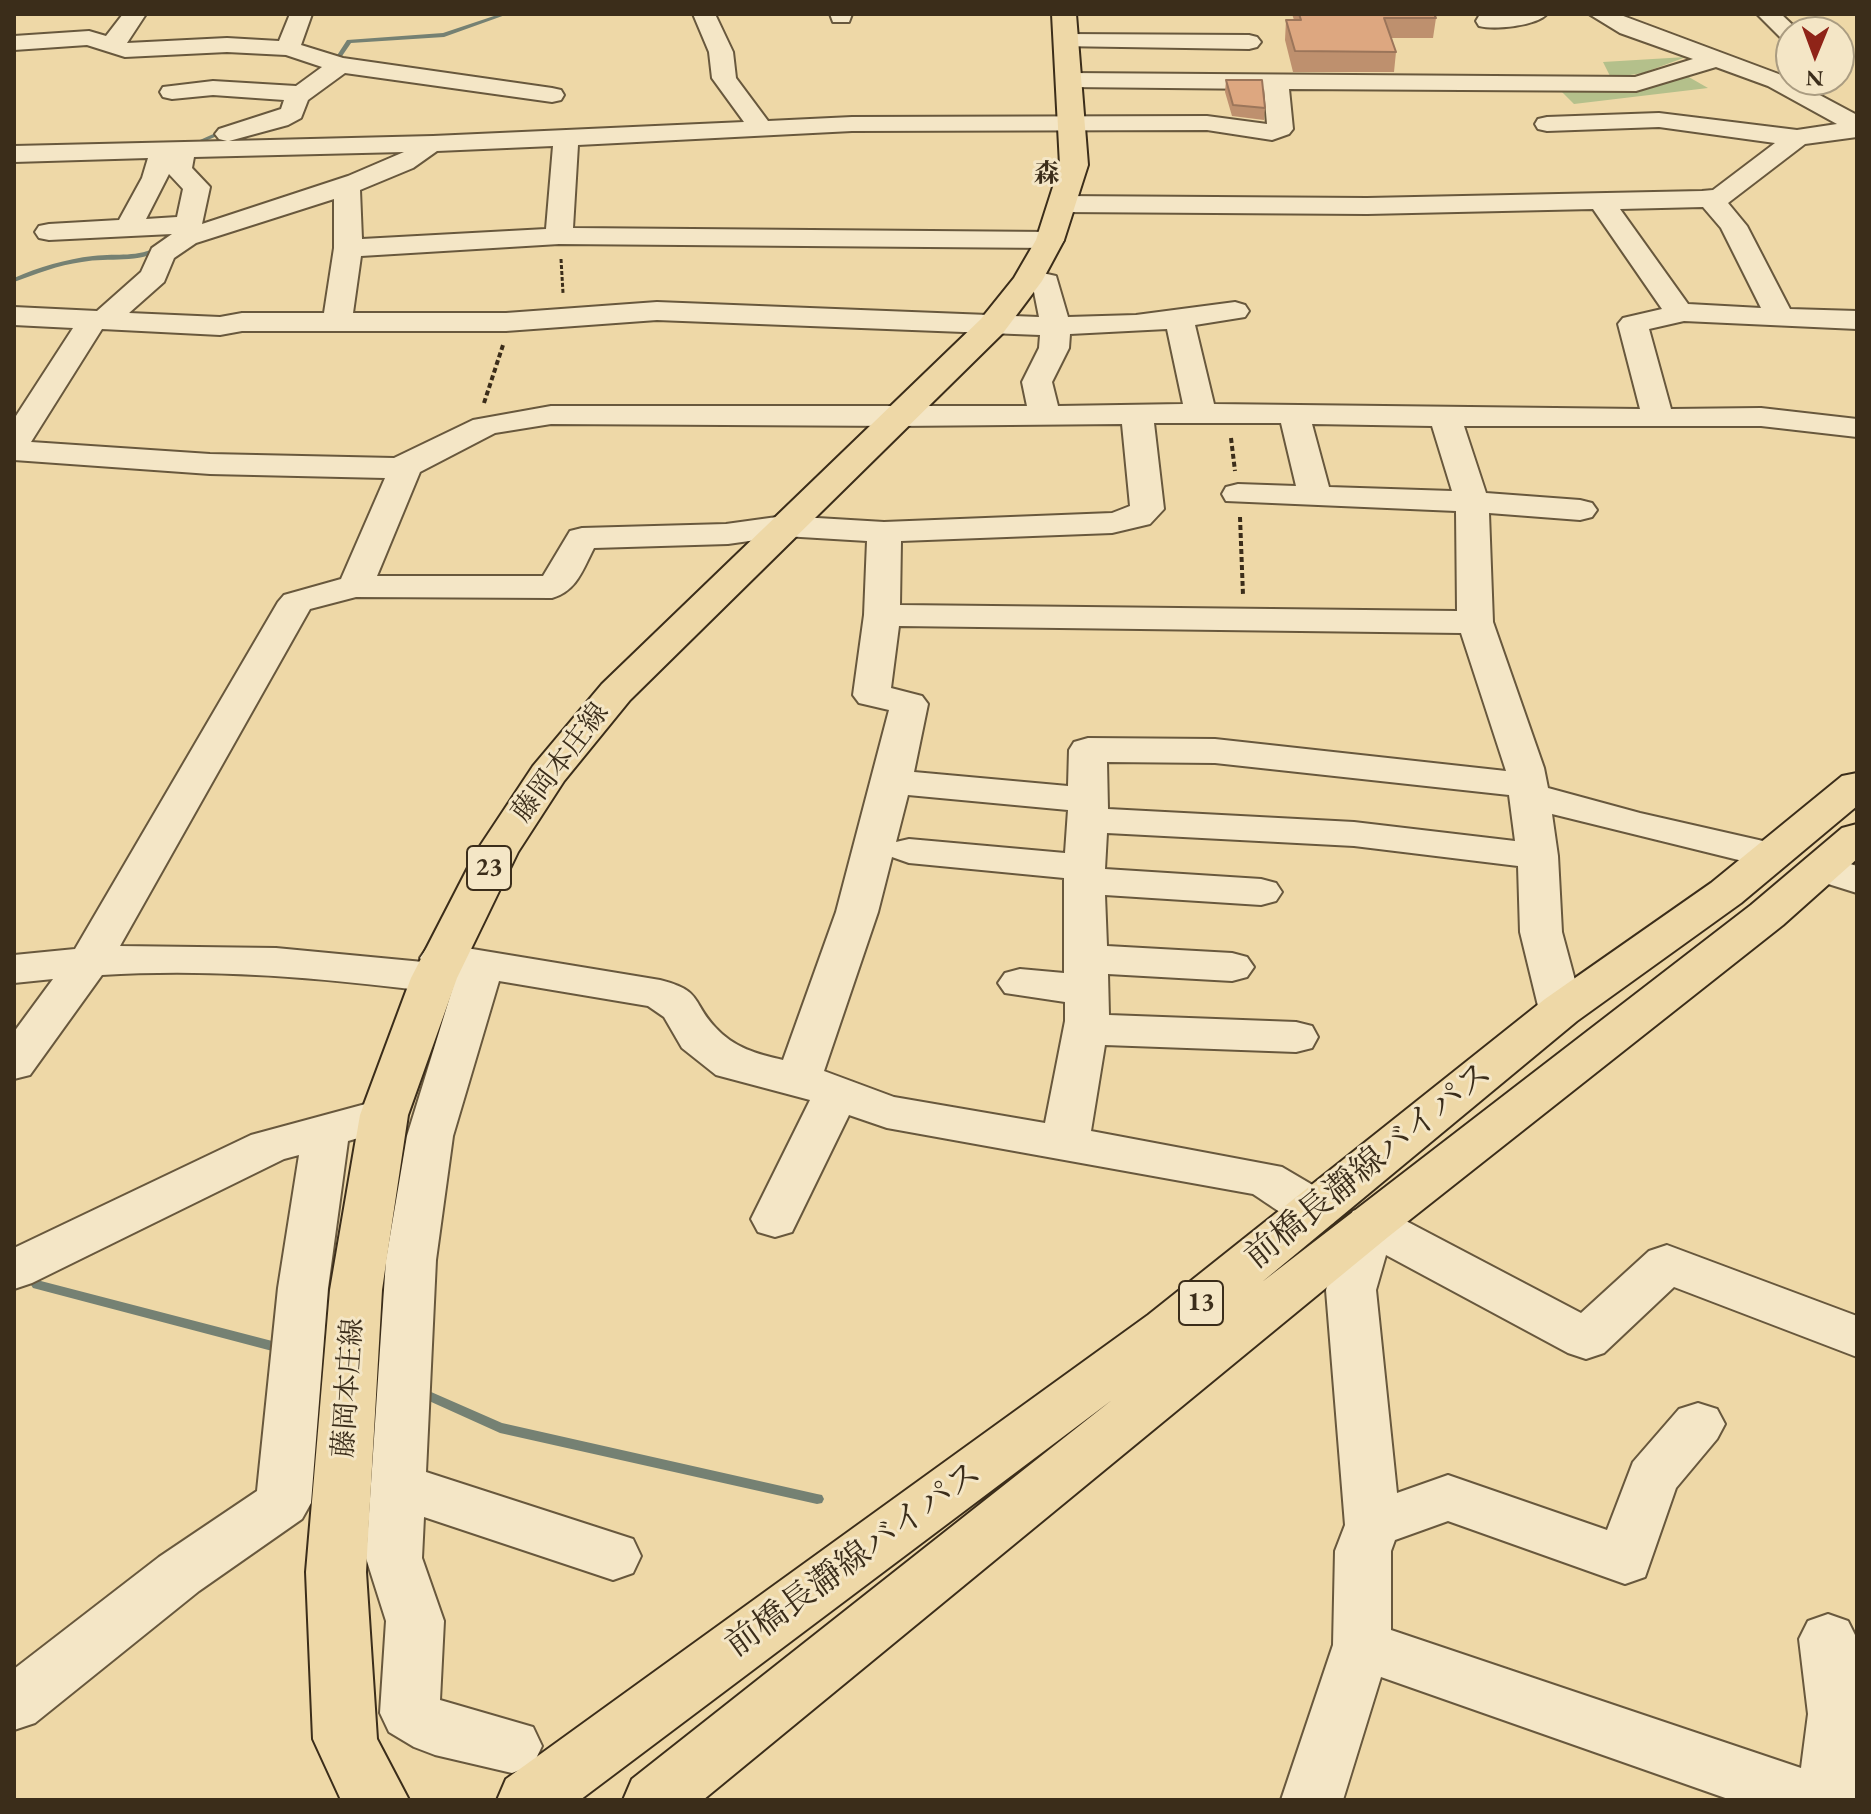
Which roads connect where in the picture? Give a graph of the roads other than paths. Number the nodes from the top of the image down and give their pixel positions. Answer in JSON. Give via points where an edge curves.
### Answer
{"nodes":[{"id":1,"x":135,"y":14,"type":"edge"},
{"id":2,"x":704,"y":14,"type":"edge"},
{"id":3,"x":1064,"y":14,"type":"edge"},
{"id":4,"x":1243,"y":14,"type":"edge"},
{"id":5,"x":1536,"y":14,"type":"edge"},
{"id":6,"x":1600,"y":14,"type":"edge"},
{"id":7,"x":300,"y":16,"type":"edge"},
{"id":8,"x":272,"y":17,"type":"dead end"},
{"id":9,"x":1487,"y":21,"type":"dead end"},
{"id":10,"x":1066,"y":41,"type":"junction"},
{"id":11,"x":1249,"y":42,"type":"junction"},
{"id":12,"x":14,"y":43,"type":"edge"},
{"id":13,"x":111,"y":46,"type":"junction"},
{"id":14,"x":288,"y":48,"type":"junction"},
{"id":15,"x":1716,"y":60,"type":"junction"},
{"id":16,"x":340,"y":65,"type":"junction"},
{"id":17,"x":1070,"y":80,"type":"junction"},
{"id":18,"x":1267,"y":82,"type":"junction"},
{"id":19,"x":172,"y":92,"type":"dead end"},
{"id":20,"x":300,"y":94,"type":"junction"},
{"id":21,"x":552,"y":95,"type":"dead end"},
{"id":22,"x":1547,"y":124,"type":"dead end"},
{"id":23,"x":1073,"y":125,"type":"junction"},
{"id":24,"x":1857,"y":127,"type":"edge"},
{"id":25,"x":761,"y":128,"type":"junction"},
{"id":26,"x":566,"y":138,"type":"junction"},
{"id":27,"x":1797,"y":138,"type":"junction"},
{"id":28,"x":433,"y":144,"type":"junction"},
{"id":29,"x":183,"y":148,"type":"junction"},
{"id":30,"x":14,"y":154,"type":"edge"},
{"id":31,"x":347,"y":185,"type":"junction"},
{"id":32,"x":1710,"y":198,"type":"junction"},
{"id":33,"x":1601,"y":201,"type":"junction"},
{"id":34,"x":1055,"y":222,"type":"junction"},
{"id":35,"x":128,"y":228,"type":"junction"},
{"id":36,"x":187,"y":231,"type":"junction"},
{"id":37,"x":49,"y":232,"type":"dead end"},
{"id":38,"x":559,"y":236,"type":"junction"},
{"id":39,"x":348,"y":248,"type":"junction"},
{"id":40,"x":1029,"y":278,"type":"junction"},
{"id":41,"x":1235,"y":311,"type":"dead end"},
{"id":42,"x":1678,"y":311,"type":"junction"},
{"id":43,"x":14,"y":316,"type":"edge"},
{"id":44,"x":1179,"y":318,"type":"junction"},
{"id":45,"x":1780,"y":318,"type":"junction"},
{"id":46,"x":1857,"y":320,"type":"edge"},
{"id":47,"x":98,"y":321,"type":"junction"},
{"id":48,"x":337,"y":322,"type":"junction"},
{"id":49,"x":992,"y":326,"type":"junction"},
{"id":50,"x":1056,"y":326,"type":"junction"},
{"id":51,"x":1201,"y":413,"type":"junction"},
{"id":52,"x":1137,"y":414,"type":"junction"},
{"id":53,"x":1294,"y":414,"type":"junction"},
{"id":54,"x":1045,"y":415,"type":"junction"},
{"id":55,"x":1445,"y":416,"type":"junction"},
{"id":56,"x":1657,"y":416,"type":"junction"},
{"id":57,"x":898,"y":417,"type":"junction"},
{"id":58,"x":1857,"y":428,"type":"edge"},
{"id":59,"x":14,"y":447,"type":"edge"},
{"id":60,"x":406,"y":467,"type":"junction"},
{"id":61,"x":1238,"y":494,"type":"dead end"},
{"id":62,"x":1315,"y":496,"type":"junction"},
{"id":63,"x":1472,"y":502,"type":"junction"},
{"id":64,"x":1580,"y":510,"type":"dead end"},
{"id":65,"x":785,"y":527,"type":"junction"},
{"id":66,"x":884,"y":532,"type":"junction"},
{"id":67,"x":355,"y":586,"type":"junction"},
{"id":68,"x":882,"y":615,"type":"junction"},
{"id":69,"x":1475,"y":622,"type":"junction"},
{"id":70,"x":892,"y":782,"type":"junction"},
{"id":71,"x":1857,"y":785,"type":"edge"},
{"id":72,"x":1528,"y":790,"type":"junction"},
{"id":73,"x":1088,"y":810,"type":"junction"},
{"id":74,"x":909,"y":851,"type":"dead end"},
{"id":75,"x":1771,"y":855,"type":"junction"},
{"id":76,"x":1538,"y":856,"type":"junction"},
{"id":77,"x":1845,"y":861,"type":"edge"},
{"id":78,"x":1084,"y":874,"type":"junction"},
{"id":79,"x":1261,"y":892,"type":"dead end"},
{"id":80,"x":91,"y":959,"type":"junction"},
{"id":81,"x":453,"y":967,"type":"junction"},
{"id":82,"x":1232,"y":967,"type":"dead end"},
{"id":83,"x":14,"y":969,"type":"edge"},
{"id":84,"x":1020,"y":983,"type":"dead end"},
{"id":85,"x":1086,"y":993,"type":"junction"},
{"id":86,"x":1561,"y":1010,"type":"junction"},
{"id":87,"x":1296,"y":1037,"type":"dead end"},
{"id":88,"x":14,"y":1064,"type":"edge"},
{"id":89,"x":818,"y":1086,"type":"junction"},
{"id":90,"x":384,"y":1115,"type":"junction"},
{"id":91,"x":326,"y":1131,"type":"junction"},
{"id":92,"x":1065,"y":1144,"type":"junction"},
{"id":93,"x":1316,"y":1210,"type":"junction"},
{"id":94,"x":775,"y":1219,"type":"dead end"},
{"id":95,"x":1370,"y":1224,"type":"junction"},
{"id":96,"x":14,"y":1270,"type":"edge"},
{"id":97,"x":1857,"y":1337,"type":"edge"},
{"id":98,"x":1698,"y":1424,"type":"dead end"},
{"id":99,"x":396,"y":1485,"type":"junction"},
{"id":100,"x":1373,"y":1525,"type":"junction"},
{"id":101,"x":613,"y":1556,"type":"dead end"},
{"id":102,"x":1828,"y":1639,"type":"dead end"},
{"id":103,"x":1362,"y":1645,"type":"junction"},
{"id":104,"x":14,"y":1704,"type":"edge"},
{"id":105,"x":512,"y":1746,"type":"dead end"},
{"id":106,"x":377,"y":1800,"type":"edge"},
{"id":107,"x":529,"y":1800,"type":"edge"},
{"id":108,"x":655,"y":1800,"type":"edge"},
{"id":109,"x":1312,"y":1800,"type":"edge"},
{"id":110,"x":1811,"y":1800,"type":"edge"},
{"id":111,"x":1828,"y":1800,"type":"edge"}],
"edges":[{"from":1,"to":13,"type":"street"},
{"from":2,"to":25,"type":"street","via":[[721,52],[724,78]]},
{"from":3,"to":10,"type":"main road","name":"藤岡本庄線","number":"23"},
{"from":4,"to":11,"type":"street"},
{"from":5,"to":9,"type":"street"},
{"from":6,"to":15,"type":"street"},
{"from":7,"to":8,"type":"street"},
{"from":7,"to":14,"type":"street"},
{"from":10,"to":11,"type":"street"},
{"from":10,"to":17,"type":"main road","name":"藤岡本庄線","number":"23"},
{"from":11,"to":18,"type":"street"},
{"from":12,"to":13,"type":"street","via":[[89,38]]},
{"from":13,"to":14,"type":"street"},
{"from":14,"to":16,"type":"street"},
{"from":15,"to":18,"type":"street","via":[[1636,84]]},
{"from":15,"to":24,"type":"street","via":[[1776,81]]},
{"from":16,"to":20,"type":"street"},
{"from":16,"to":21,"type":"street"},
{"from":17,"to":18,"type":"street"},
{"from":17,"to":23,"type":"main road","name":"藤岡本庄線","number":"23"},
{"from":18,"to":23,"type":"street","via":[[1280,129],[1272,132],[1207,123]]},
{"from":19,"to":20,"type":"street","via":[[213,88]]},
{"from":20,"to":29,"type":"street","via":[[292,113],[279,120]]},
{"from":22,"to":27,"type":"street","via":[[1659,120]]},
{"from":23,"to":25,"type":"street"},
{"from":23,"to":34,"type":"main road","name":"藤岡本庄線","number":"23","via":[[1074,165]]},
{"from":24,"to":27,"type":"street"},
{"from":25,"to":26,"type":"street"},
{"from":26,"to":28,"type":"street"},
{"from":26,"to":38,"type":"street"},
{"from":27,"to":32,"type":"street","via":[[1720,197]]},
{"from":28,"to":29,"type":"street"},
{"from":28,"to":31,"type":"street","via":[[399,165]]},
{"from":29,"to":30,"type":"street"},
{"from":29,"to":35,"type":"street","via":[[155,178]]},
{"from":29,"to":36,"type":"street","via":[[179,170],[197,187]]},
{"from":31,"to":36,"type":"street","via":[[246,221]]},
{"from":31,"to":39,"type":"street"},
{"from":32,"to":33,"type":"street"},
{"from":32,"to":45,"type":"street","via":[[1733,226]]},
{"from":33,"to":34,"type":"street"},
{"from":33,"to":42,"type":"street"},
{"from":34,"to":38,"type":"street"},
{"from":34,"to":40,"type":"main road","name":"藤岡本庄線","number":"23"},
{"from":35,"to":36,"type":"street"},
{"from":35,"to":37,"type":"street"},
{"from":36,"to":47,"type":"street","via":[[162,254],[154,276]]},
{"from":38,"to":39,"type":"street"},
{"from":39,"to":48,"type":"street"},
{"from":40,"to":49,"type":"main road","name":"藤岡本庄線","number":"23"},
{"from":40,"to":50,"type":"street","via":[[1046,282]]},
{"from":41,"to":44,"type":"street"},
{"from":42,"to":45,"type":"street"},
{"from":42,"to":56,"type":"street","via":[[1633,324]]},
{"from":43,"to":47,"type":"street"},
{"from":44,"to":50,"type":"street"},
{"from":44,"to":51,"type":"street"},
{"from":45,"to":46,"type":"street"},
{"from":47,"to":48,"type":"street","via":[[220,326]]},
{"from":47,"to":59,"type":"street"},
{"from":48,"to":49,"type":"street","via":[[506,322],[657,311]]},
{"from":49,"to":50,"type":"street"},
{"from":49,"to":57,"type":"main road","name":"藤岡本庄線","number":"23"},
{"from":50,"to":54,"type":"street","via":[[1054,348],[1037,382]]},
{"from":51,"to":52,"type":"street"},
{"from":51,"to":53,"type":"street"},
{"from":52,"to":54,"type":"street"},
{"from":52,"to":66,"type":"street","via":[[1147,509],[1138,517],[1112,523]]},
{"from":53,"to":55,"type":"street"},
{"from":53,"to":62,"type":"street"},
{"from":54,"to":57,"type":"street"},
{"from":55,"to":56,"type":"street"},
{"from":55,"to":63,"type":"street"},
{"from":56,"to":58,"type":"street","via":[[1761,417]]},
{"from":57,"to":60,"type":"street","via":[[551,415],[484,426]]},
{"from":57,"to":65,"type":"main road","name":"藤岡本庄線","number":"23"},
{"from":59,"to":60,"type":"street","via":[[210,464]]},
{"from":60,"to":67,"type":"street"},
{"from":61,"to":62,"type":"street"},
{"from":62,"to":63,"type":"street"},
{"from":63,"to":64,"type":"street"},
{"from":63,"to":69,"type":"street"},
{"from":65,"to":66,"type":"street"},
{"from":65,"to":67,"type":"street","via":[[582,538],[552,587]]},
{"from":65,"to":81,"type":"main road","name":"藤岡本庄線","number":"23","via":[[616,692],[547,775],[497,852]]},
{"from":66,"to":68,"type":"street"},
{"from":67,"to":80,"type":"street","via":[[296,602]]},
{"from":68,"to":69,"type":"street"},
{"from":68,"to":70,"type":"street","via":[[872,695],[909,704]]},
{"from":69,"to":72,"type":"street"},
{"from":70,"to":73,"type":"street"},
{"from":70,"to":89,"type":"street"},
{"from":71,"to":75,"type":"main road","name":"前橋長瀞線バイパス","number":"13"},
{"from":72,"to":73,"type":"street","via":[[1215,751],[1088,750]]},
{"from":72,"to":75,"type":"street","via":[[1633,824]]},
{"from":72,"to":76,"type":"street"},
{"from":73,"to":76,"type":"street"},
{"from":73,"to":78,"type":"street"},
{"from":74,"to":78,"type":"street"},
{"from":75,"to":86,"type":"main road","name":"前橋長瀞線バイパス","number":"13"},
{"from":76,"to":86,"type":"street","via":[[1541,932]]},
{"from":77,"to":95,"type":"main road","name":"前橋長瀞線バイパス","number":"13","via":[[1767,915]]},
{"from":78,"to":79,"type":"street"},
{"from":78,"to":85,"type":"street"},
{"from":80,"to":81,"type":"street","via":[[212,956]]},
{"from":80,"to":83,"type":"street"},
{"from":80,"to":88,"type":"street"},
{"from":81,"to":89,"type":"street","via":[[660,994],[681,1007],[698,1037],[732,1064]]},
{"from":81,"to":90,"type":"main road","name":"藤岡本庄線","number":"23"},
{"from":81,"to":99,"type":"street","via":[[411,1260]]},
{"from":82,"to":85,"type":"street"},
{"from":84,"to":85,"type":"street"},
{"from":85,"to":87,"type":"street"},
{"from":85,"to":92,"type":"street"},
{"from":86,"to":93,"type":"main road","name":"前橋長瀞線バイパス","number":"13"},
{"from":89,"to":92,"type":"street","via":[[887,1112]]},
{"from":89,"to":94,"type":"street"},
{"from":90,"to":91,"type":"street"},
{"from":90,"to":106,"type":"main road","name":"藤岡本庄線","number":"23","via":[[356,1290],[336,1572],[345,1739]]},
{"from":91,"to":96,"type":"street","via":[[268,1147]]},
{"from":91,"to":104,"type":"street","via":[[303,1288],[283,1503],[168,1579]]},
{"from":92,"to":93,"type":"street","via":[[1265,1179]]},
{"from":93,"to":107,"type":"main road","name":"前橋長瀞線バイパス","number":"13","via":[[1167,1330]]},
{"from":95,"to":97,"type":"street","via":[[1586,1339],[1667,1264]]},
{"from":95,"to":100,"type":"street","via":[[1351,1290]]},
{"from":95,"to":108,"type":"main road","name":"前橋長瀞線バイパス","number":"13"},
{"from":98,"to":100,"type":"street","via":[[1652,1478],[1625,1560],[1448,1498]]},
{"from":99,"to":101,"type":"street"},
{"from":99,"to":105,"type":"street","via":[[394,1558],[415,1621],[410,1713],[435,1728]]},
{"from":100,"to":103,"type":"street","via":[[1363,1551]]},
{"from":102,"to":111,"type":"street","via":[[1838,1714]]},
{"from":103,"to":109,"type":"street"},
{"from":103,"to":110,"type":"street"}]}
